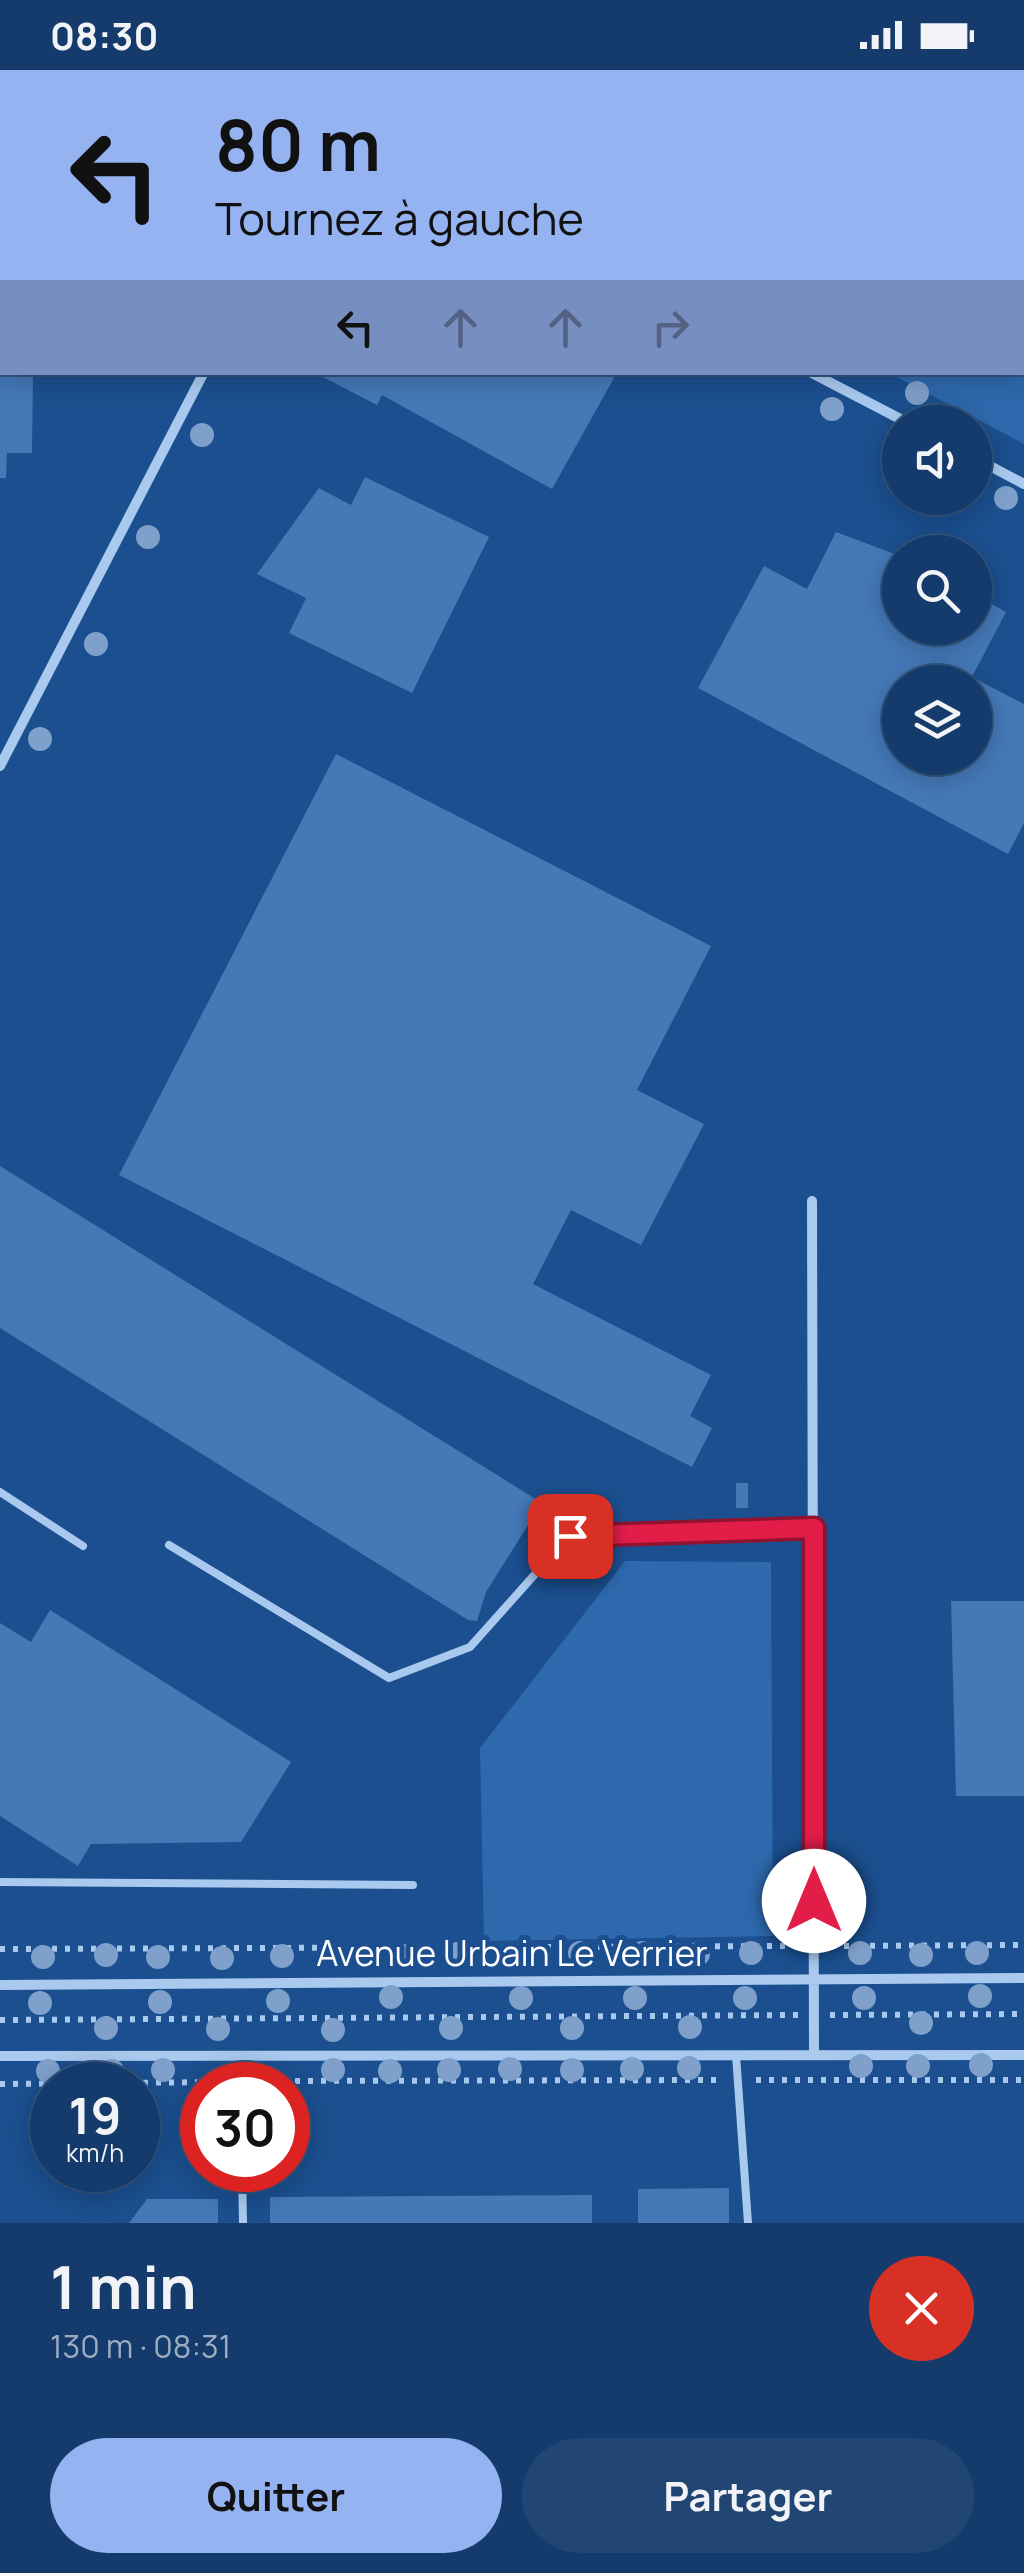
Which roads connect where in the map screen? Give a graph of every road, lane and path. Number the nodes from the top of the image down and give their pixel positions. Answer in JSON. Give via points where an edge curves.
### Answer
{"nodes":[{"id":1,"x":202,"y":375,"type":"edge"},
{"id":2,"x":816,"y":375,"type":"edge"},
{"id":3,"x":882,"y":410,"type":"edge"},
{"id":4,"x":992,"y":467,"type":"edge"},
{"id":5,"x":1024,"y":484,"type":"edge"},
{"id":6,"x":0,"y":766,"type":"edge"},
{"id":7,"x":812,"y":1201,"type":"dead end"},
{"id":8,"x":0,"y":1492,"type":"edge"},
{"id":9,"x":814,"y":1528,"type":"junction"},
{"id":10,"x":169,"y":1545,"type":"dead end"},
{"id":11,"x":84,"y":1546,"type":"dead end"},
{"id":12,"x":0,"y":1882,"type":"edge"},
{"id":13,"x":413,"y":1885,"type":"dead end"},
{"id":14,"x":1024,"y":1945,"type":"edge"},
{"id":15,"x":814,"y":1946,"type":"junction"},
{"id":16,"x":0,"y":1949,"type":"edge"},
{"id":17,"x":1024,"y":1978,"type":"edge"},
{"id":18,"x":815,"y":1980,"type":"junction"},
{"id":19,"x":0,"y":1985,"type":"edge"},
{"id":20,"x":1024,"y":2014,"type":"edge"},
{"id":21,"x":814,"y":2015,"type":"junction"},
{"id":22,"x":0,"y":2020,"type":"edge"},
{"id":23,"x":736,"y":2055,"type":"junction"},
{"id":24,"x":814,"y":2055,"type":"junction"},
{"id":25,"x":1024,"y":2055,"type":"edge"},
{"id":26,"x":0,"y":2056,"type":"edge"},
{"id":27,"x":241,"y":2056,"type":"junction"},
{"id":28,"x":241,"y":2062,"type":"edge"},
{"id":29,"x":736,"y":2080,"type":"junction"},
{"id":30,"x":1024,"y":2080,"type":"edge"},
{"id":31,"x":180,"y":2083,"type":"edge"},
{"id":32,"x":310,"y":2083,"type":"edge"},
{"id":33,"x":0,"y":2084,"type":"edge"},
{"id":34,"x":242,"y":2192,"type":"edge"},
{"id":35,"x":243,"y":2223,"type":"edge"},
{"id":36,"x":748,"y":2223,"type":"edge"}],
"edges":[{"from":1,"to":6,"type":"street"},
{"from":2,"to":3,"type":"street"},
{"from":4,"to":5,"type":"street"},
{"from":7,"to":9,"type":"street"},
{"from":8,"to":11,"type":"lane"},
{"from":9,"to":10,"type":"lane","via":[[570,1536],[470,1646],[389,1678]]},
{"from":9,"to":15,"type":"street"},
{"from":12,"to":13,"type":"lane"},
{"from":14,"to":15,"type":"path"},
{"from":15,"to":16,"type":"path"},
{"from":15,"to":18,"type":"street"},
{"from":17,"to":18,"type":"street","name":"Avenue Urbain Le Verrier"},
{"from":18,"to":19,"type":"street","name":"Avenue Urbain Le Verrier"},
{"from":18,"to":21,"type":"street"},
{"from":20,"to":21,"type":"path","name":"Avenue Urbain Le Verrier"},
{"from":21,"to":22,"type":"path","name":"Avenue Urbain Le Verrier"},
{"from":21,"to":24,"type":"street"},
{"from":23,"to":24,"type":"street"},
{"from":23,"to":27,"type":"street"},
{"from":23,"to":29,"type":"lane"},
{"from":24,"to":25,"type":"street"},
{"from":26,"to":27,"type":"street"},
{"from":27,"to":28,"type":"lane"},
{"from":29,"to":30,"type":"path"},
{"from":29,"to":32,"type":"path"},
{"from":29,"to":36,"type":"lane"},
{"from":31,"to":33,"type":"path"},
{"from":34,"to":35,"type":"lane"}]}
